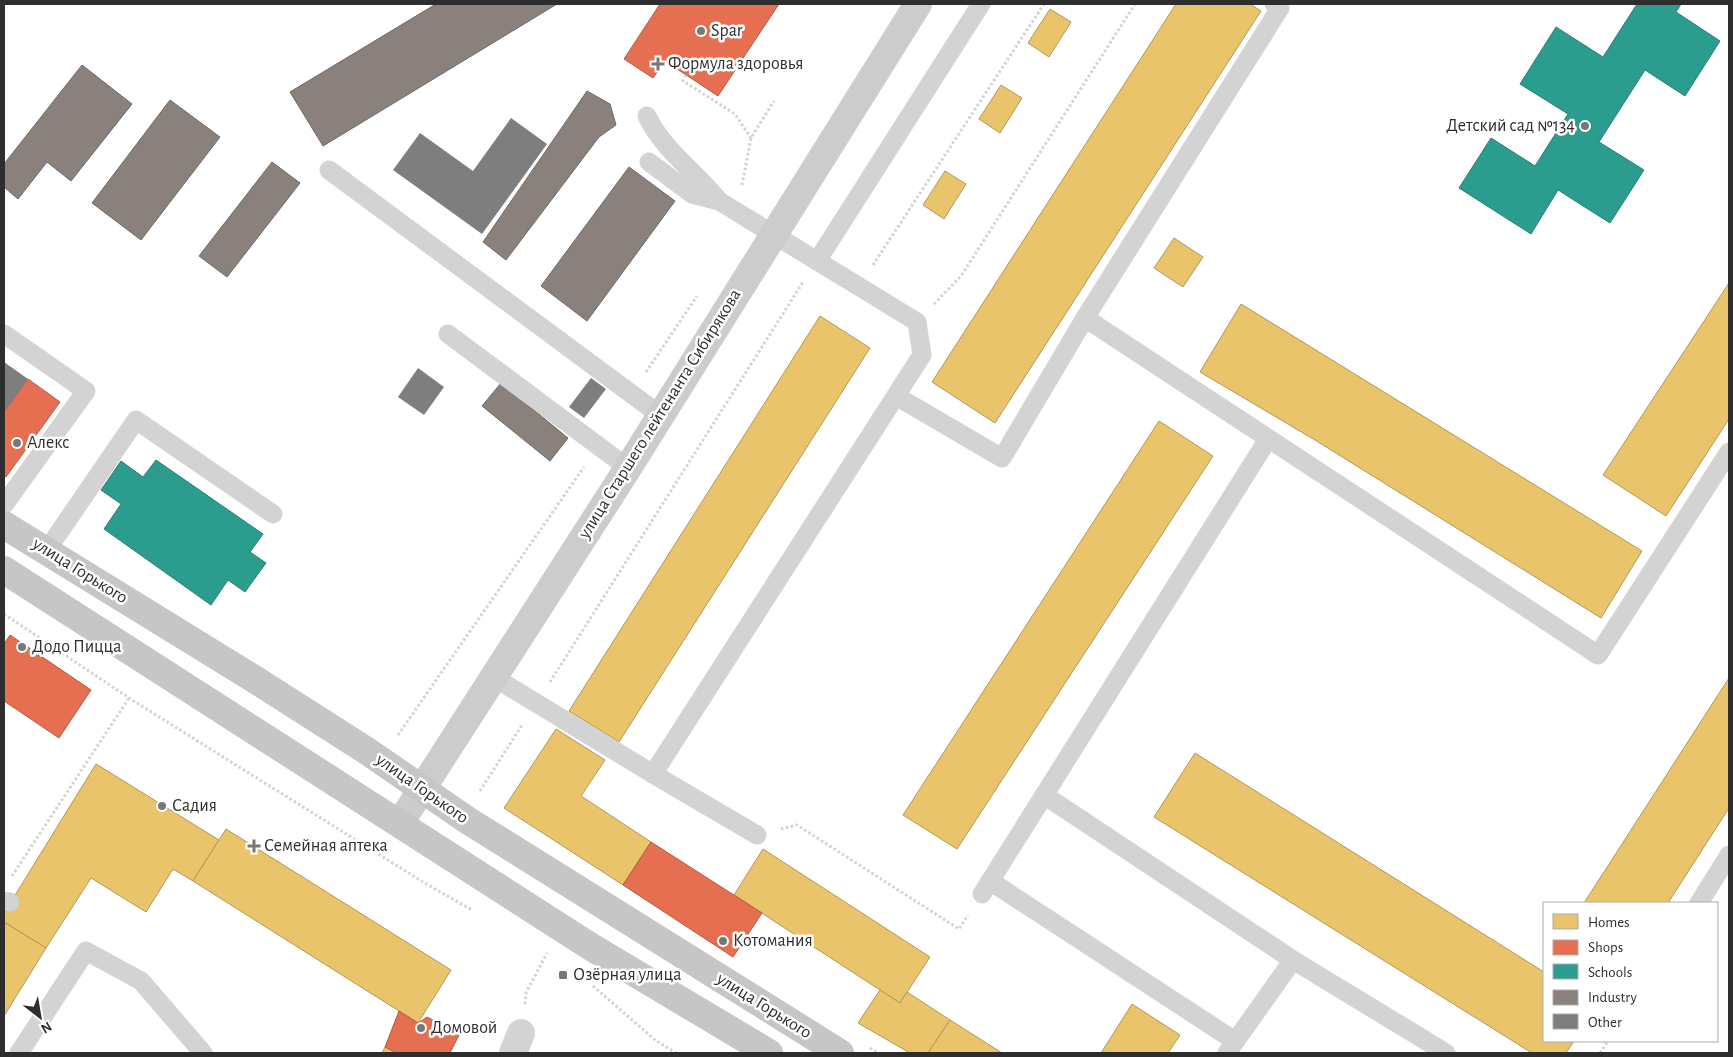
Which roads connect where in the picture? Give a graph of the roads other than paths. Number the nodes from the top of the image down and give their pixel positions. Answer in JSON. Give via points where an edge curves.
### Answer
{"nodes":[{"id":1,"x":918,"y":4,"type":"edge"},
{"id":2,"x":981,"y":4,"type":"edge"},
{"id":3,"x":1274,"y":4,"type":"edge"},
{"id":4,"x":647,"y":116,"type":"dead end"},
{"id":5,"x":649,"y":162,"type":"dead end"},
{"id":6,"x":329,"y":170,"type":"dead end"},
{"id":7,"x":719,"y":201,"type":"junction"},
{"id":8,"x":772,"y":234,"type":"junction"},
{"id":9,"x":817,"y":260,"type":"junction"},
{"id":10,"x":1085,"y":318,"type":"junction"},
{"id":11,"x":4,"y":334,"type":"edge"},
{"id":12,"x":448,"y":334,"type":"dead end"},
{"id":13,"x":896,"y":396,"type":"junction"},
{"id":14,"x":660,"y":415,"type":"junction"},
{"id":15,"x":1268,"y":439,"type":"junction"},
{"id":16,"x":1729,"y":452,"type":"edge"},
{"id":17,"x":628,"y":468,"type":"junction"},
{"id":18,"x":4,"y":505,"type":"edge"},
{"id":19,"x":273,"y":514,"type":"dead end"},
{"id":20,"x":4,"y":525,"type":"edge"},
{"id":21,"x":47,"y":550,"type":"junction"},
{"id":22,"x":4,"y":570,"type":"edge"},
{"id":23,"x":495,"y":678,"type":"junction"},
{"id":24,"x":653,"y":774,"type":"junction"},
{"id":25,"x":421,"y":789,"type":"junction"},
{"id":26,"x":1044,"y":795,"type":"junction"},
{"id":27,"x":400,"y":822,"type":"junction"},
{"id":28,"x":756,"y":835,"type":"road end"},
{"id":29,"x":1729,"y":855,"type":"edge"},
{"id":30,"x":1700,"y":902,"type":"edge"},
{"id":31,"x":1293,"y":960,"type":"junction"},
{"id":32,"x":1231,"y":1047,"type":"edge"},
{"id":33,"x":19,"y":1053,"type":"edge"},
{"id":34,"x":203,"y":1053,"type":"edge"},
{"id":35,"x":769,"y":1053,"type":"edge"},
{"id":36,"x":840,"y":1053,"type":"edge"},
{"id":37,"x":1446,"y":1053,"type":"edge"}],
"edges":[{"from":1,"to":8,"type":"main road","name":"улица Старшего лейтенанта Сибирякова"},
{"from":2,"to":9,"type":"lane"},
{"from":3,"to":10,"type":"lane","via":[[1280,8]]},
{"from":4,"to":7,"type":"lane","via":[[655,134]]},
{"from":5,"to":7,"type":"lane","via":[[692,194]]},
{"from":6,"to":14,"type":"lane"},
{"from":7,"to":8,"type":"lane"},
{"from":8,"to":9,"type":"lane"},
{"from":8,"to":14,"type":"main road","name":"улица Старшего лейтенанта Сибирякова"},
{"from":9,"to":13,"type":"lane","via":[[917,322],[922,355]]},
{"from":10,"to":13,"type":"lane","via":[[1002,458]]},
{"from":10,"to":15,"type":"lane"},
{"from":11,"to":18,"type":"lane","via":[[86,391]]},
{"from":12,"to":17,"type":"lane"},
{"from":13,"to":24,"type":"lane"},
{"from":14,"to":17,"type":"main road","name":"улица Старшего лейтенанта Сибирякова"},
{"from":15,"to":16,"type":"lane","via":[[1598,655]]},
{"from":15,"to":26,"type":"lane"},
{"from":17,"to":23,"type":"main road","name":"улица Старшего лейтенанта Сибирякова"},
{"from":19,"to":21,"type":"lane","via":[[136,420]]},
{"from":20,"to":21,"type":"main road","name":"улица Горького"},
{"from":21,"to":25,"type":"main road","name":"улица Горького","via":[[251,676]]},
{"from":22,"to":27,"type":"main road"},
{"from":23,"to":24,"type":"lane"},
{"from":23,"to":25,"type":"main road","name":"улица Старшего лейтенанта Сибирякова"},
{"from":24,"to":28,"type":"lane"},
{"from":25,"to":27,"type":"main road","name":"улица Старшего лейтенанта Сибирякова"},
{"from":25,"to":36,"type":"main road","name":"улица Горького"},
{"from":26,"to":31,"type":"lane"},
{"from":26,"to":32,"type":"lane","via":[[986,888]]},
{"from":27,"to":35,"type":"main road","via":[[588,945]]},
{"from":29,"to":30,"type":"lane"},
{"from":31,"to":32,"type":"lane"},
{"from":31,"to":37,"type":"lane"},
{"from":33,"to":34,"type":"lane","via":[[86,951],[141,981]]}]}
